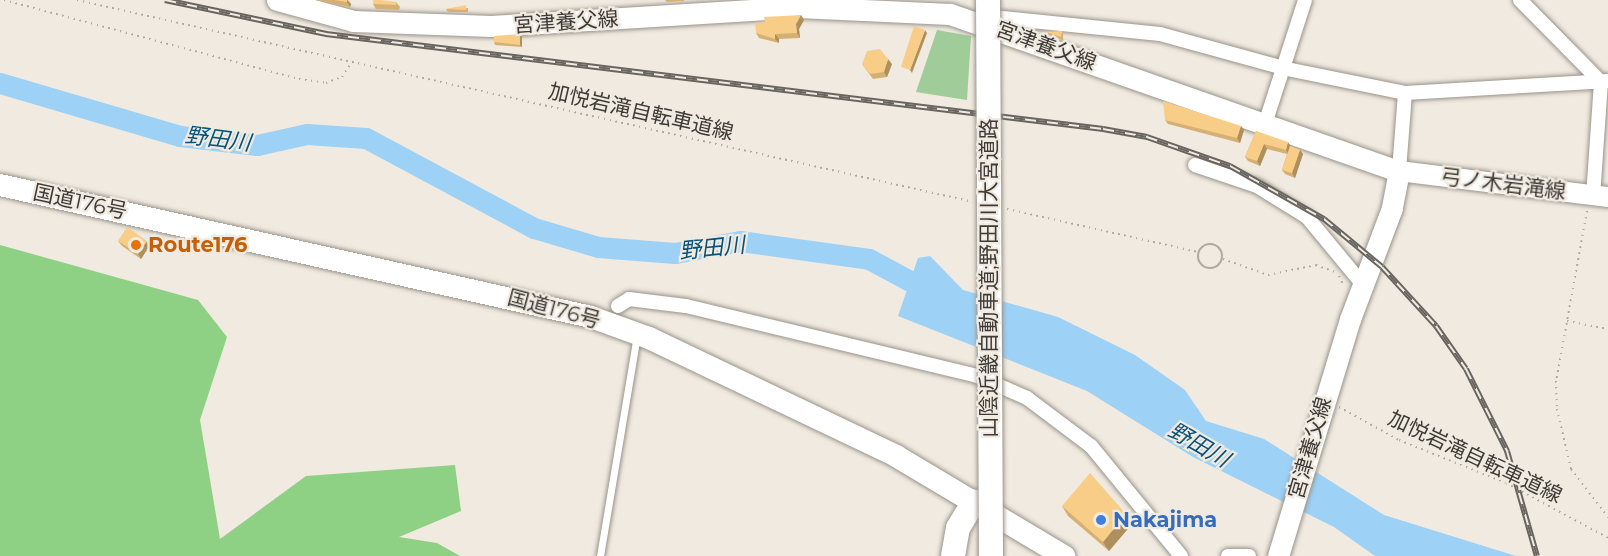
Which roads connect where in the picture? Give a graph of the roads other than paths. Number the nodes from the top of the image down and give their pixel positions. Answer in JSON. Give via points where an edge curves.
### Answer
{"nodes":[{"id":1,"x":277,"y":0,"type":"edge"},
{"id":2,"x":988,"y":0,"type":"edge"},
{"id":3,"x":1305,"y":0,"type":"edge"},
{"id":4,"x":1520,"y":0,"type":"edge"},
{"id":5,"x":970,"y":18,"type":"junction"},
{"id":6,"x":1287,"y":69,"type":"junction"},
{"id":7,"x":1605,"y":81,"type":"edge"},
{"id":8,"x":1404,"y":93,"type":"junction"},
{"id":9,"x":1265,"y":124,"type":"junction"},
{"id":10,"x":1195,"y":165,"type":"dead end"},
{"id":11,"x":1399,"y":171,"type":"junction"},
{"id":12,"x":0,"y":185,"type":"edge"},
{"id":13,"x":1596,"y":196,"type":"edge"},
{"id":14,"x":1356,"y":292,"type":"junction"},
{"id":15,"x":618,"y":306,"type":"dead end"},
{"id":16,"x":638,"y":334,"type":"junction"},
{"id":17,"x":974,"y":501,"type":"junction"},
{"id":18,"x":600,"y":556,"type":"edge"},
{"id":19,"x":953,"y":556,"type":"edge"},
{"id":20,"x":968,"y":556,"type":"edge"},
{"id":21,"x":992,"y":556,"type":"edge"},
{"id":22,"x":1064,"y":556,"type":"edge"},
{"id":23,"x":1181,"y":556,"type":"edge"},
{"id":24,"x":1228,"y":556,"type":"edge"},
{"id":25,"x":1249,"y":556,"type":"edge"},
{"id":26,"x":1278,"y":556,"type":"edge"}],
"edges":[{"from":1,"to":5,"type":"main road","name":"宮津養父線","via":[[353,21],[491,27],[798,7],[895,8]]},
{"from":2,"to":21,"type":"highway","name":"山陰近畿自動車道;野田川大宮道路","bridge":true},
{"from":3,"to":6,"type":"street"},
{"from":4,"to":7,"type":"street"},
{"from":5,"to":6,"type":"street","via":[[997,14],[1160,34]]},
{"from":5,"to":9,"type":"main road","name":"宮津養父線"},
{"from":6,"to":8,"type":"street"},
{"from":6,"to":9,"type":"street"},
{"from":7,"to":8,"type":"street"},
{"from":7,"to":13,"type":"street"},
{"from":8,"to":11,"type":"street"},
{"from":9,"to":11,"type":"main road","name":"宮津養父線"},
{"from":10,"to":14,"type":"street","via":[[1257,186],[1307,217]]},
{"from":11,"to":13,"type":"main road","name":"弓ノ木岩滝線"},
{"from":11,"to":14,"type":"main road","name":"宮津養父線"},
{"from":12,"to":16,"type":"highway","name":"国道176号","via":[[517,298]]},
{"from":14,"to":26,"type":"main road","name":"宮津養父線","via":[[1326,405]]},
{"from":15,"to":23,"type":"street","via":[[629,299],[686,306],[977,376],[1027,398],[1091,446]]},
{"from":16,"to":17,"type":"highway","name":"国道176号","via":[[896,456]]},
{"from":16,"to":18,"type":"lane"},
{"from":17,"to":19,"type":"highway","via":[[958,528]]},
{"from":17,"to":20,"type":"highway"},
{"from":17,"to":22,"type":"highway","name":"国道176号"},
{"from":24,"to":25,"type":"street"}]}
